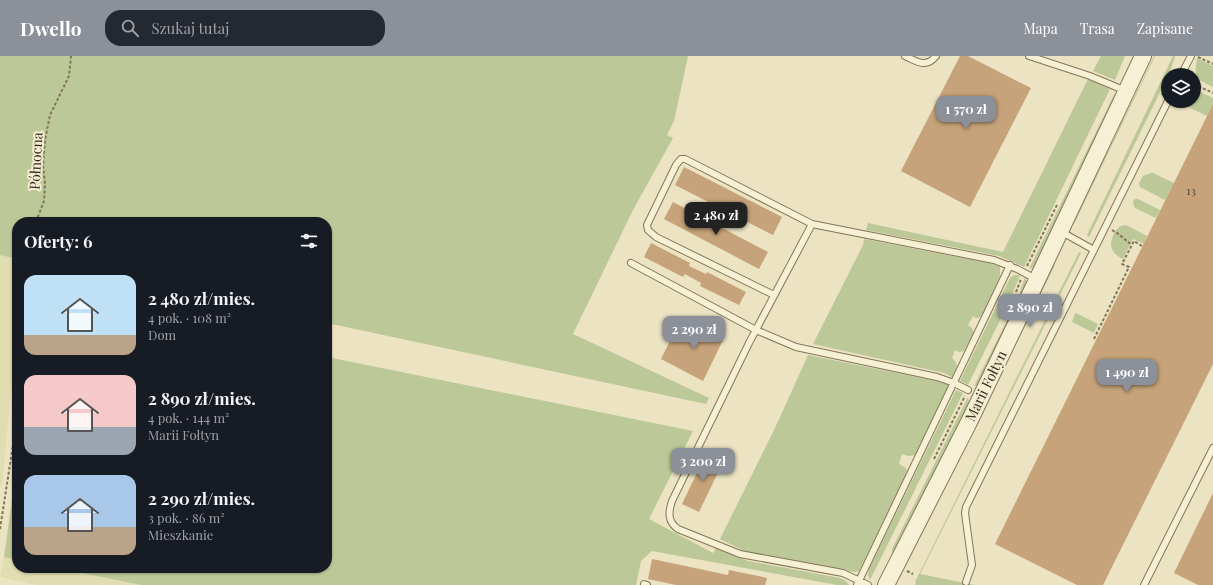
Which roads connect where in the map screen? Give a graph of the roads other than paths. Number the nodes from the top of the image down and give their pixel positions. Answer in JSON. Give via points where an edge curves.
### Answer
{"nodes":[{"id":1,"x":905,"y":56,"type":"edge"},
{"id":2,"x":936,"y":56,"type":"edge"},
{"id":3,"x":1029,"y":56,"type":"edge"},
{"id":4,"x":1143,"y":56,"type":"edge"},
{"id":5,"x":1191,"y":56,"type":"edge"},
{"id":6,"x":1185,"y":68,"type":"edge"},
{"id":7,"x":1126,"y":91,"type":"junction"},
{"id":8,"x":1165,"y":108,"type":"edge"},
{"id":9,"x":812,"y":224,"type":"junction"},
{"id":10,"x":1060,"y":231,"type":"junction"},
{"id":11,"x":1094,"y":250,"type":"junction"},
{"id":12,"x":631,"y":263,"type":"dead end"},
{"id":13,"x":1010,"y":265,"type":"junction"},
{"id":14,"x":1030,"y":276,"type":"junction"},
{"id":15,"x":774,"y":295,"type":"junction"},
{"id":16,"x":756,"y":330,"type":"junction"},
{"id":17,"x":954,"y":383,"type":"junction"},
{"id":18,"x":968,"y":390,"type":"road end"},
{"id":19,"x":1213,"y":448,"type":"edge"},
{"id":20,"x":966,"y":582,"type":"dead end"},
{"id":21,"x":858,"y":583,"type":"edge"},
{"id":22,"x":868,"y":585,"type":"edge"},
{"id":23,"x":886,"y":585,"type":"edge"},
{"id":24,"x":1144,"y":585,"type":"edge"}],
"edges":[{"from":1,"to":2,"type":"lane","via":[[922,64]]},
{"from":3,"to":7,"type":"lane"},
{"from":4,"to":7,"type":"street","name":"Marii Fołtyn"},
{"from":5,"to":6,"type":"lane"},
{"from":7,"to":10,"type":"street","name":"Marii Fołtyn"},
{"from":8,"to":11,"type":"lane"},
{"from":9,"to":13,"type":"lane"},
{"from":9,"to":15,"type":"lane"},
{"from":9,"to":15,"type":"lane","via":[[685,159],[681,159],[676,165],[647,225],[648,230],[656,237]]},
{"from":10,"to":11,"type":"lane"},
{"from":10,"to":14,"type":"street","name":"Marii Fołtyn"},
{"from":11,"to":20,"type":"lane","via":[[965,509],[972,565]]},
{"from":12,"to":16,"type":"lane"},
{"from":13,"to":14,"type":"lane"},
{"from":13,"to":17,"type":"lane"},
{"from":14,"to":23,"type":"street","name":"Marii Fołtyn","via":[[969,422]]},
{"from":15,"to":16,"type":"lane"},
{"from":16,"to":17,"type":"lane","via":[[796,347],[937,377]]},
{"from":16,"to":21,"type":"lane","via":[[672,501],[670,521],[678,529],[740,554],[842,573]]},
{"from":17,"to":18,"type":"lane"},
{"from":17,"to":21,"type":"lane"},
{"from":19,"to":24,"type":"lane"},
{"from":21,"to":22,"type":"lane"}]}
